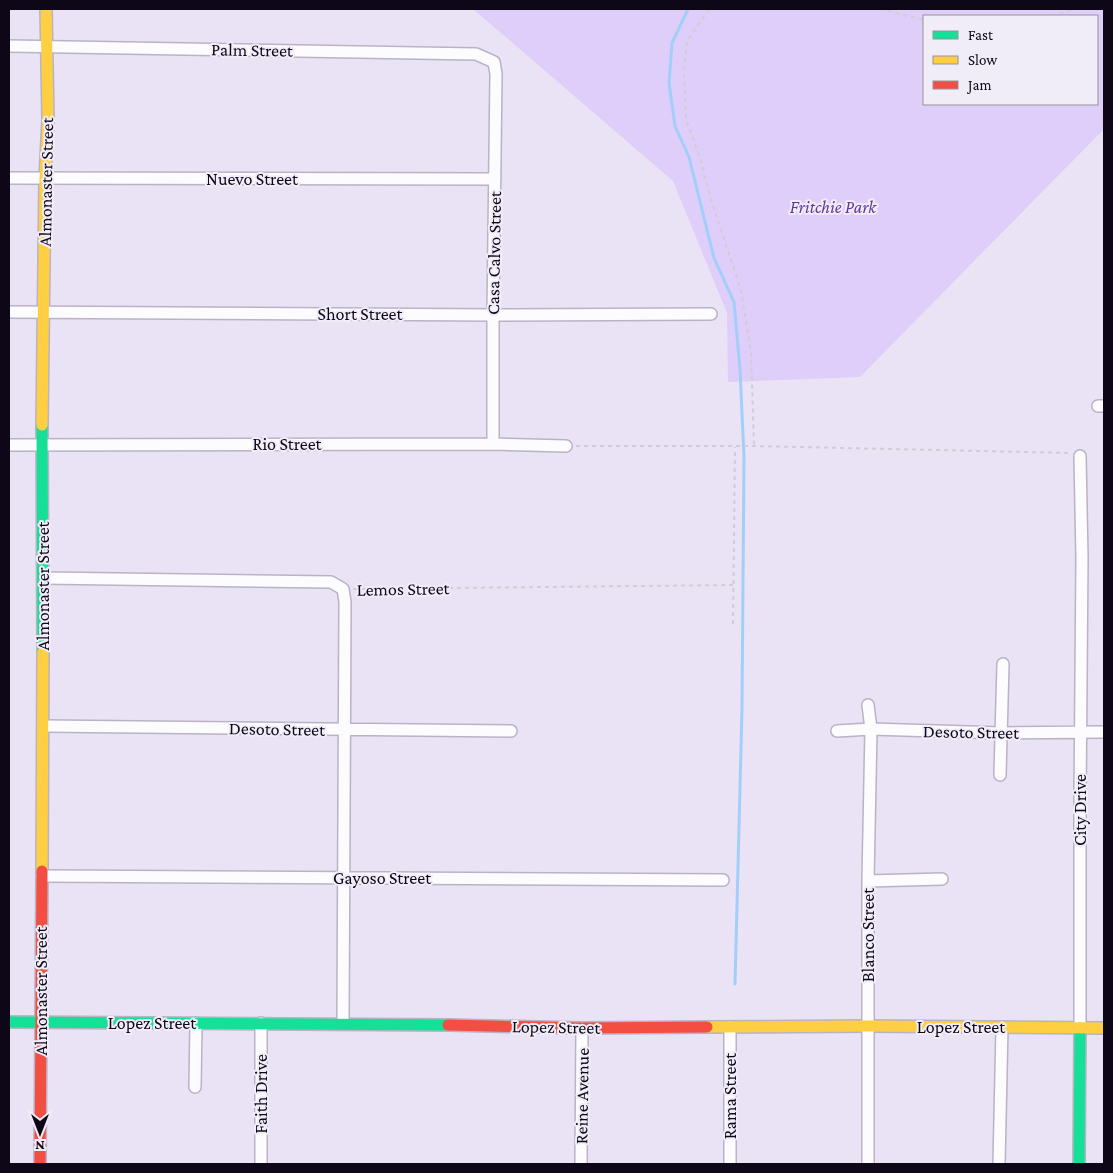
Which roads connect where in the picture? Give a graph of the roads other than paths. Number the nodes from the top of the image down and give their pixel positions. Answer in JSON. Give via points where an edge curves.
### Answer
{"nodes":[{"id":1,"x":46,"y":9,"type":"edge"},
{"id":2,"x":9,"y":46,"type":"edge"},
{"id":3,"x":46,"y":46,"type":"junction"},
{"id":4,"x":494,"y":62,"type":"joint"},
{"id":5,"x":9,"y":178,"type":"edge"},
{"id":6,"x":45,"y":179,"type":"junction"},
{"id":7,"x":496,"y":179,"type":"junction"},
{"id":8,"x":9,"y":312,"type":"edge"},
{"id":9,"x":43,"y":312,"type":"junction"},
{"id":10,"x":711,"y":314,"type":"dead end"},
{"id":11,"x":493,"y":315,"type":"junction"},
{"id":12,"x":493,"y":444,"type":"junction"},
{"id":13,"x":9,"y":445,"type":"edge"},
{"id":14,"x":42,"y":445,"type":"junction"},
{"id":15,"x":566,"y":446,"type":"road end"},
{"id":16,"x":1080,"y":456,"type":"road end"},
{"id":17,"x":44,"y":578,"type":"junction"},
{"id":18,"x":1003,"y":664,"type":"dead end"},
{"id":19,"x":868,"y":705,"type":"dead end"},
{"id":20,"x":43,"y":726,"type":"junction"},
{"id":21,"x":871,"y":729,"type":"junction"},
{"id":22,"x":344,"y":730,"type":"junction"},
{"id":23,"x":511,"y":731,"type":"dead end"},
{"id":24,"x":837,"y":731,"type":"dead end"},
{"id":25,"x":1080,"y":732,"type":"junction"},
{"id":26,"x":1104,"y":732,"type":"edge"},
{"id":27,"x":1001,"y":733,"type":"junction"},
{"id":28,"x":1000,"y":774,"type":"dead end"},
{"id":29,"x":42,"y":876,"type":"junction"},
{"id":30,"x":344,"y":877,"type":"junction"},
{"id":31,"x":942,"y":879,"type":"dead end"},
{"id":32,"x":723,"y":880,"type":"dead end"},
{"id":33,"x":868,"y":881,"type":"junction"},
{"id":34,"x":9,"y":1022,"type":"edge"},
{"id":35,"x":41,"y":1022,"type":"junction"},
{"id":36,"x":196,"y":1023,"type":"junction"},
{"id":37,"x":261,"y":1023,"type":"junction"},
{"id":38,"x":343,"y":1024,"type":"junction"},
{"id":39,"x":868,"y":1026,"type":"junction"},
{"id":40,"x":730,"y":1027,"type":"junction"},
{"id":41,"x":582,"y":1028,"type":"junction"},
{"id":42,"x":1002,"y":1028,"type":"junction"},
{"id":43,"x":1080,"y":1028,"type":"junction"},
{"id":44,"x":1104,"y":1028,"type":"edge"},
{"id":45,"x":195,"y":1087,"type":"dead end"},
{"id":46,"x":40,"y":1164,"type":"edge"},
{"id":47,"x":261,"y":1164,"type":"edge"},
{"id":48,"x":581,"y":1164,"type":"edge"},
{"id":49,"x":730,"y":1164,"type":"edge"},
{"id":50,"x":868,"y":1164,"type":"edge"},
{"id":51,"x":999,"y":1164,"type":"edge"},
{"id":52,"x":1079,"y":1164,"type":"edge"}],
"edges":[{"from":1,"to":3,"type":"street","name":"Almonaster Street"},
{"from":2,"to":3,"type":"street","name":"Palm Street"},
{"from":3,"to":4,"type":"street","name":"Palm Street","via":[[476,54]]},
{"from":3,"to":6,"type":"street","name":"Almonaster Street","via":[[48,119]]},
{"from":4,"to":7,"type":"street","name":"Casa Calvo Street"},
{"from":5,"to":6,"type":"street","name":"Nuevo Street"},
{"from":6,"to":7,"type":"street","name":"Nuevo Street"},
{"from":6,"to":9,"type":"street","name":"Almonaster Street"},
{"from":7,"to":11,"type":"street","name":"Casa Calvo Street"},
{"from":8,"to":9,"type":"street","name":"Short Street"},
{"from":9,"to":11,"type":"street","name":"Short Street"},
{"from":9,"to":14,"type":"street","name":"Almonaster Street"},
{"from":10,"to":11,"type":"street","name":"Short Street"},
{"from":11,"to":12,"type":"street","name":"Casa Calvo Street"},
{"from":12,"to":14,"type":"street","name":"Rio Street"},
{"from":12,"to":15,"type":"street","name":"Rio Street"},
{"from":13,"to":14,"type":"street","name":"Rio Street"},
{"from":14,"to":17,"type":"street","name":"Almonaster Street"},
{"from":16,"to":25,"type":"street","name":"City Drive"},
{"from":17,"to":20,"type":"street","name":"Almonaster Street"},
{"from":17,"to":22,"type":"street","name":"Lemos Street","via":[[331,582],[343,590],[345,602]]},
{"from":18,"to":27,"type":"street"},
{"from":19,"to":21,"type":"street","name":"Blanco Street"},
{"from":20,"to":22,"type":"street","name":"Desoto Street"},
{"from":20,"to":29,"type":"street","name":"Almonaster Street"},
{"from":21,"to":24,"type":"street","name":"Desoto Street"},
{"from":21,"to":27,"type":"street","name":"Desoto Street"},
{"from":21,"to":33,"type":"street","name":"Blanco Street"},
{"from":22,"to":23,"type":"street","name":"Desoto Street"},
{"from":22,"to":30,"type":"street"},
{"from":25,"to":26,"type":"street","name":"Desoto Street"},
{"from":25,"to":27,"type":"street","name":"Desoto Street"},
{"from":25,"to":43,"type":"street","name":"City Drive"},
{"from":27,"to":28,"type":"street"},
{"from":29,"to":30,"type":"street","name":"Gayoso Street"},
{"from":29,"to":35,"type":"street","name":"Almonaster Street"},
{"from":30,"to":32,"type":"street","name":"Gayoso Street"},
{"from":30,"to":38,"type":"street"},
{"from":31,"to":33,"type":"street"},
{"from":33,"to":39,"type":"street","name":"Blanco Street"},
{"from":34,"to":35,"type":"street","name":"Lopez Street"},
{"from":35,"to":36,"type":"street","name":"Lopez Street"},
{"from":35,"to":46,"type":"street","name":"Almonaster Street"},
{"from":36,"to":37,"type":"street","name":"Lopez Street"},
{"from":36,"to":45,"type":"street"},
{"from":37,"to":38,"type":"street","name":"Lopez Street"},
{"from":37,"to":47,"type":"street","name":"Faith Drive"},
{"from":38,"to":41,"type":"street","name":"Lopez Street"},
{"from":39,"to":40,"type":"street","name":"Lopez Street"},
{"from":39,"to":42,"type":"street","name":"Lopez Street"},
{"from":39,"to":50,"type":"street","name":"Blanco Street"},
{"from":40,"to":41,"type":"street","name":"Lopez Street"},
{"from":40,"to":49,"type":"street","name":"Rama Street"},
{"from":41,"to":48,"type":"street","name":"Reine Avenue"},
{"from":42,"to":43,"type":"street","name":"Lopez Street"},
{"from":42,"to":51,"type":"street"},
{"from":43,"to":44,"type":"street","name":"Lopez Street"},
{"from":43,"to":52,"type":"street","name":"City Drive"}]}
